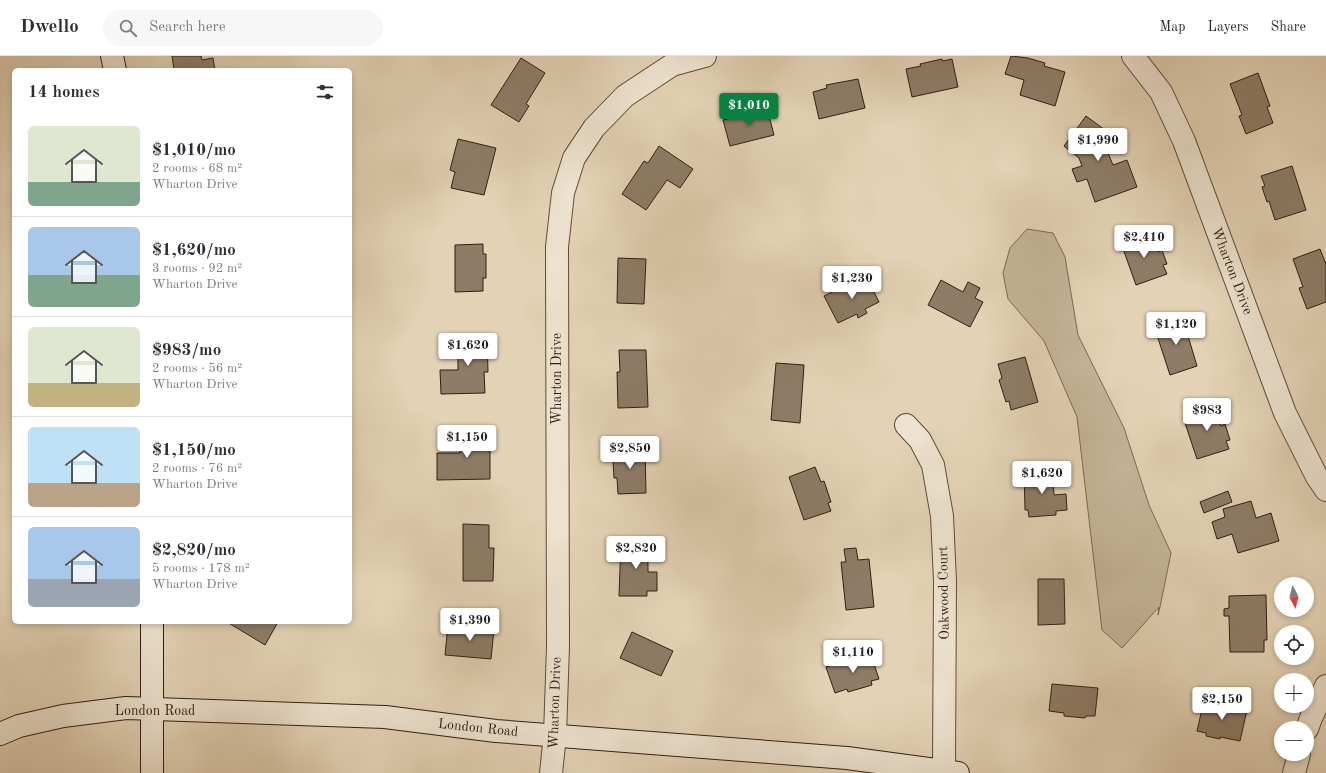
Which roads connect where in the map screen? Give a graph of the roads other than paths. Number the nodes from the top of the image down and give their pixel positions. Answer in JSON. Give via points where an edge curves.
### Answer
{"nodes":[{"id":1,"x":112,"y":56,"type":"edge"},
{"id":2,"x":704,"y":56,"type":"edge"},
{"id":3,"x":1133,"y":56,"type":"edge"},
{"id":4,"x":115,"y":68,"type":"edge"},
{"id":5,"x":906,"y":425,"type":"dead end"},
{"id":6,"x":1326,"y":490,"type":"edge"},
{"id":7,"x":152,"y":624,"type":"edge"},
{"id":8,"x":1326,"y":686,"type":"edge"},
{"id":9,"x":152,"y":709,"type":"junction"},
{"id":10,"x":1310,"y":721,"type":"edge"},
{"id":11,"x":0,"y":734,"type":"edge"},
{"id":12,"x":555,"y":735,"type":"junction"},
{"id":13,"x":1297,"y":761,"type":"edge"},
{"id":14,"x":951,"y":772,"type":"edge"},
{"id":15,"x":152,"y":773,"type":"edge"},
{"id":16,"x":551,"y":773,"type":"edge"},
{"id":17,"x":1294,"y":773,"type":"edge"}],
"edges":[{"from":1,"to":4,"type":"street"},
{"from":2,"to":12,"type":"street","name":"Wharton Drive","via":[[672,66],[625,96],[594,128],[574,158],[563,194],[557,246],[558,646]]},
{"from":3,"to":6,"type":"street","name":"Wharton Drive","via":[[1161,92],[1184,141],[1285,413]]},
{"from":5,"to":14,"type":"street","name":"Oakwood Court","via":[[920,440],[933,465],[942,516]]},
{"from":7,"to":9,"type":"street"},
{"from":8,"to":10,"type":"street"},
{"from":9,"to":11,"type":"street","name":"London Road","via":[[126,708],[63,716],[19,726]]},
{"from":9,"to":12,"type":"street","name":"London Road","via":[[385,717],[496,731]]},
{"from":9,"to":15,"type":"street"},
{"from":12,"to":14,"type":"street","name":"London Road","via":[[847,758]]},
{"from":12,"to":16,"type":"street","name":"Wharton Drive"},
{"from":13,"to":17,"type":"street"}]}
